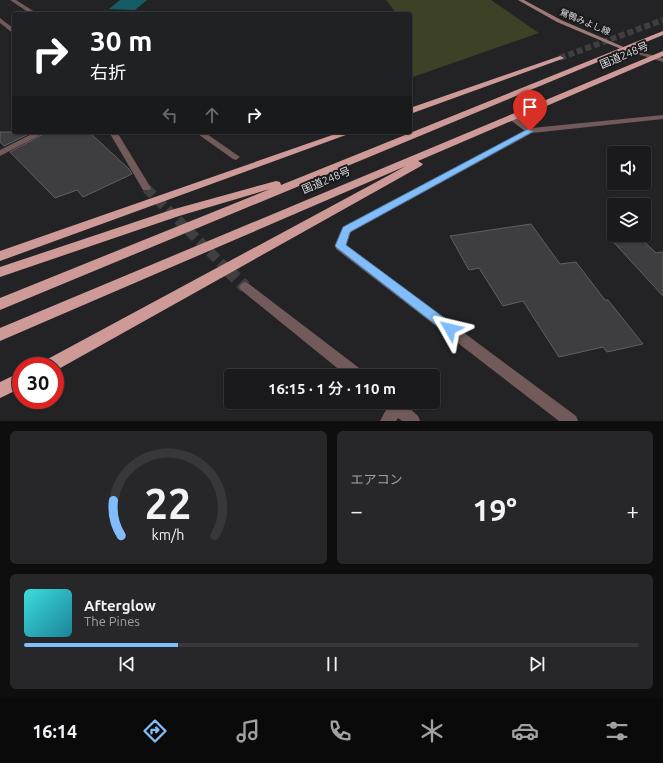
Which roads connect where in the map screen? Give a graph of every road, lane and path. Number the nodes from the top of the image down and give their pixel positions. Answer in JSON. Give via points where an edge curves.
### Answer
{"nodes":[{"id":1,"x":13,"y":0,"type":"edge"},
{"id":2,"x":520,"y":0,"type":"edge"},
{"id":3,"x":32,"y":12,"type":"edge"},
{"id":4,"x":0,"y":20,"type":"edge"},
{"id":5,"x":12,"y":30,"type":"edge"},
{"id":6,"x":663,"y":33,"type":"edge"},
{"id":7,"x":623,"y":48,"type":"junction"},
{"id":8,"x":663,"y":53,"type":"edge"},
{"id":9,"x":560,"y":58,"type":"tunnel mouth"},
{"id":10,"x":659,"y":59,"type":"edge"},
{"id":11,"x":412,"y":110,"type":"edge"},
{"id":12,"x":512,"y":117,"type":"junction"},
{"id":13,"x":663,"y":117,"type":"edge"},
{"id":14,"x":530,"y":131,"type":"junction"},
{"id":15,"x":476,"y":132,"type":"junction"},
{"id":16,"x":38,"y":134,"type":"edge"},
{"id":17,"x":114,"y":134,"type":"edge"},
{"id":18,"x":203,"y":134,"type":"edge"},
{"id":19,"x":344,"y":134,"type":"edge"},
{"id":20,"x":0,"y":153,"type":"edge"},
{"id":21,"x":236,"y":157,"type":"dead end"},
{"id":22,"x":329,"y":169,"type":"junction"},
{"id":23,"x":146,"y":188,"type":"tunnel mouth"},
{"id":24,"x":0,"y":256,"type":"edge"},
{"id":25,"x":0,"y":272,"type":"edge"},
{"id":26,"x":245,"y":287,"type":"tunnel mouth"},
{"id":27,"x":0,"y":304,"type":"edge"},
{"id":28,"x":0,"y":335,"type":"edge"},
{"id":29,"x":64,"y":358,"type":"edge"},
{"id":30,"x":349,"y":369,"type":"edge"},
{"id":31,"x":12,"y":384,"type":"edge"},
{"id":32,"x":0,"y":390,"type":"edge"},
{"id":33,"x":394,"y":409,"type":"edge"},
{"id":34,"x":399,"y":409,"type":"edge"},
{"id":35,"x":387,"y":421,"type":"edge"},
{"id":36,"x":412,"y":421,"type":"edge"},
{"id":37,"x":571,"y":421,"type":"edge"}],
"edges":[{"from":1,"to":3,"type":"street"},
{"from":2,"to":7,"type":"main road","name":"鴛鴨みよし線","via":[[559,21]]},
{"from":4,"to":5,"type":"street"},
{"from":6,"to":7,"type":"highway","name":"国道248号"},
{"from":7,"to":10,"type":"street"},
{"from":7,"to":22,"type":"highway","name":"国道248号"},
{"from":8,"to":10,"type":"highway","name":"国道248号"},
{"from":9,"to":11,"type":"highway"},
{"from":10,"to":12,"type":"highway","name":"国道248号"},
{"from":12,"to":14,"type":"street"},
{"from":12,"to":15,"type":"highway","name":"国道248号"},
{"from":13,"to":14,"type":"street"},
{"from":14,"to":37,"type":"street","via":[[346,230],[340,246]]},
{"from":15,"to":28,"type":"highway","name":"国道248号"},
{"from":15,"to":29,"type":"highway"},
{"from":16,"to":20,"type":"street"},
{"from":17,"to":23,"type":"street"},
{"from":18,"to":21,"type":"street"},
{"from":19,"to":24,"type":"highway"},
{"from":22,"to":25,"type":"highway","via":[[176,213]]},
{"from":22,"to":27,"type":"highway","name":"国道248号"},
{"from":26,"to":30,"type":"street"},
{"from":31,"to":32,"type":"highway"},
{"from":33,"to":35,"type":"street"},
{"from":34,"to":36,"type":"street"}]}
